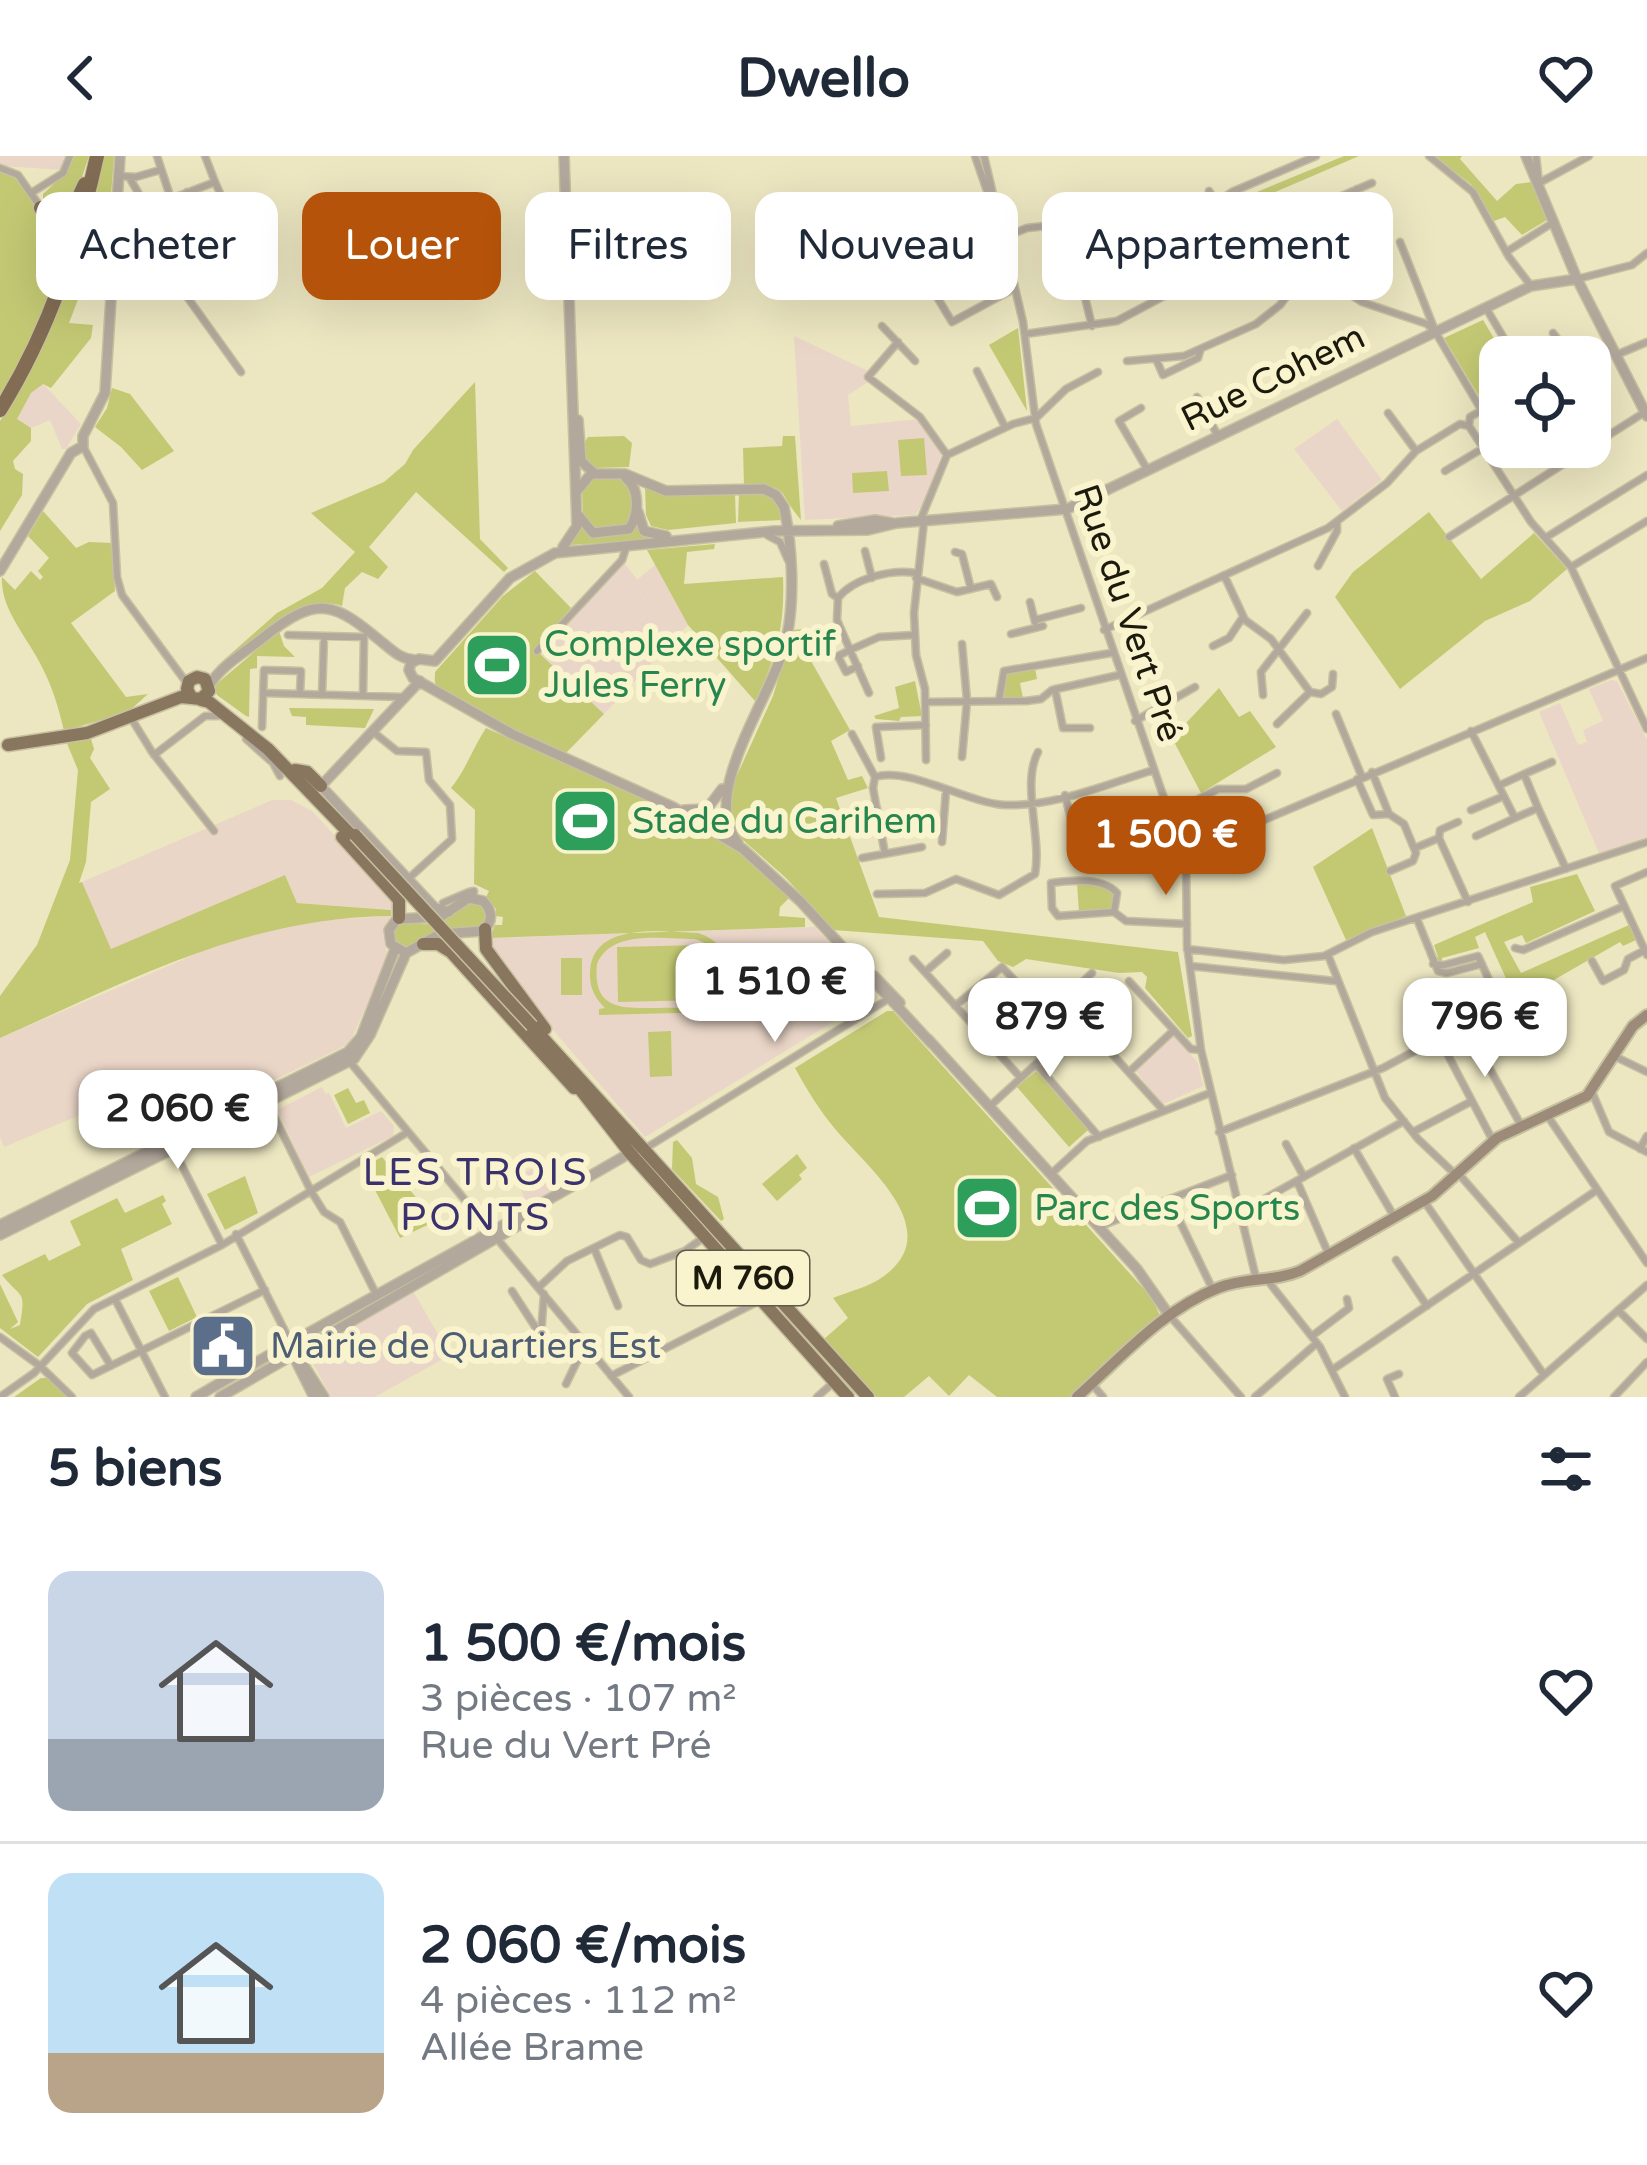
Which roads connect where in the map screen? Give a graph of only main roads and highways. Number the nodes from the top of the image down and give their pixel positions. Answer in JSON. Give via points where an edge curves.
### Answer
{"nodes":[{"id":1,"x":96,"y":156,"type":"edge"},
{"id":2,"x":80,"y":192,"type":"edge"},
{"id":3,"x":86,"y":192,"type":"edge"},
{"id":4,"x":55,"y":300,"type":"edge"},
{"id":5,"x":0,"y":410,"type":"edge"},
{"id":6,"x":197,"y":687,"type":"junction"},
{"id":7,"x":4,"y":745,"type":"edge"},
{"id":8,"x":317,"y":792,"type":"junction"},
{"id":9,"x":328,"y":810,"type":"junction"},
{"id":10,"x":354,"y":836,"type":"junction"},
{"id":11,"x":399,"y":918,"type":"road end"},
{"id":12,"x":485,"y":929,"type":"road end"},
{"id":13,"x":423,"y":944,"type":"road end"},
{"id":14,"x":1647,"y":1015,"type":"edge"},
{"id":15,"x":593,"y":1100,"type":"junction"},
{"id":16,"x":637,"y":1153,"type":"junction"},
{"id":17,"x":848,"y":1397,"type":"edge"},
{"id":18,"x":868,"y":1397,"type":"edge"},
{"id":19,"x":1077,"y":1397,"type":"edge"}],
"edges":[{"from":1,"to":2,"type":"highway"},
{"from":1,"to":3,"type":"highway"},
{"from":4,"to":5,"type":"highway"},
{"from":6,"to":7,"type":"main road","via":[[87,733]]},
{"from":6,"to":8,"type":"main road","number":"M 760"},
{"from":6,"to":8,"type":"main road","via":[[295,770],[308,772]]},
{"from":8,"to":9,"type":"main road","number":"M 760"},
{"from":8,"to":10,"type":"main road","number":"M 760"},
{"from":9,"to":10,"type":"main road","number":"M 760"},
{"from":9,"to":11,"type":"main road","via":[[399,900]]},
{"from":10,"to":15,"type":"main road","number":"M 760","bridge":true},
{"from":12,"to":15,"type":"main road","via":[[494,960]]},
{"from":13,"to":15,"type":"main road","via":[[451,952]]},
{"from":14,"to":19,"type":"main road","via":[[1592,1092],[1492,1141],[1424,1202],[1293,1274],[1213,1290],[1172,1313]]},
{"from":15,"to":16,"type":"main road","number":"M 760"},
{"from":16,"to":17,"type":"main road","number":"M 760"},
{"from":16,"to":18,"type":"main road","number":"M 760"}]}
